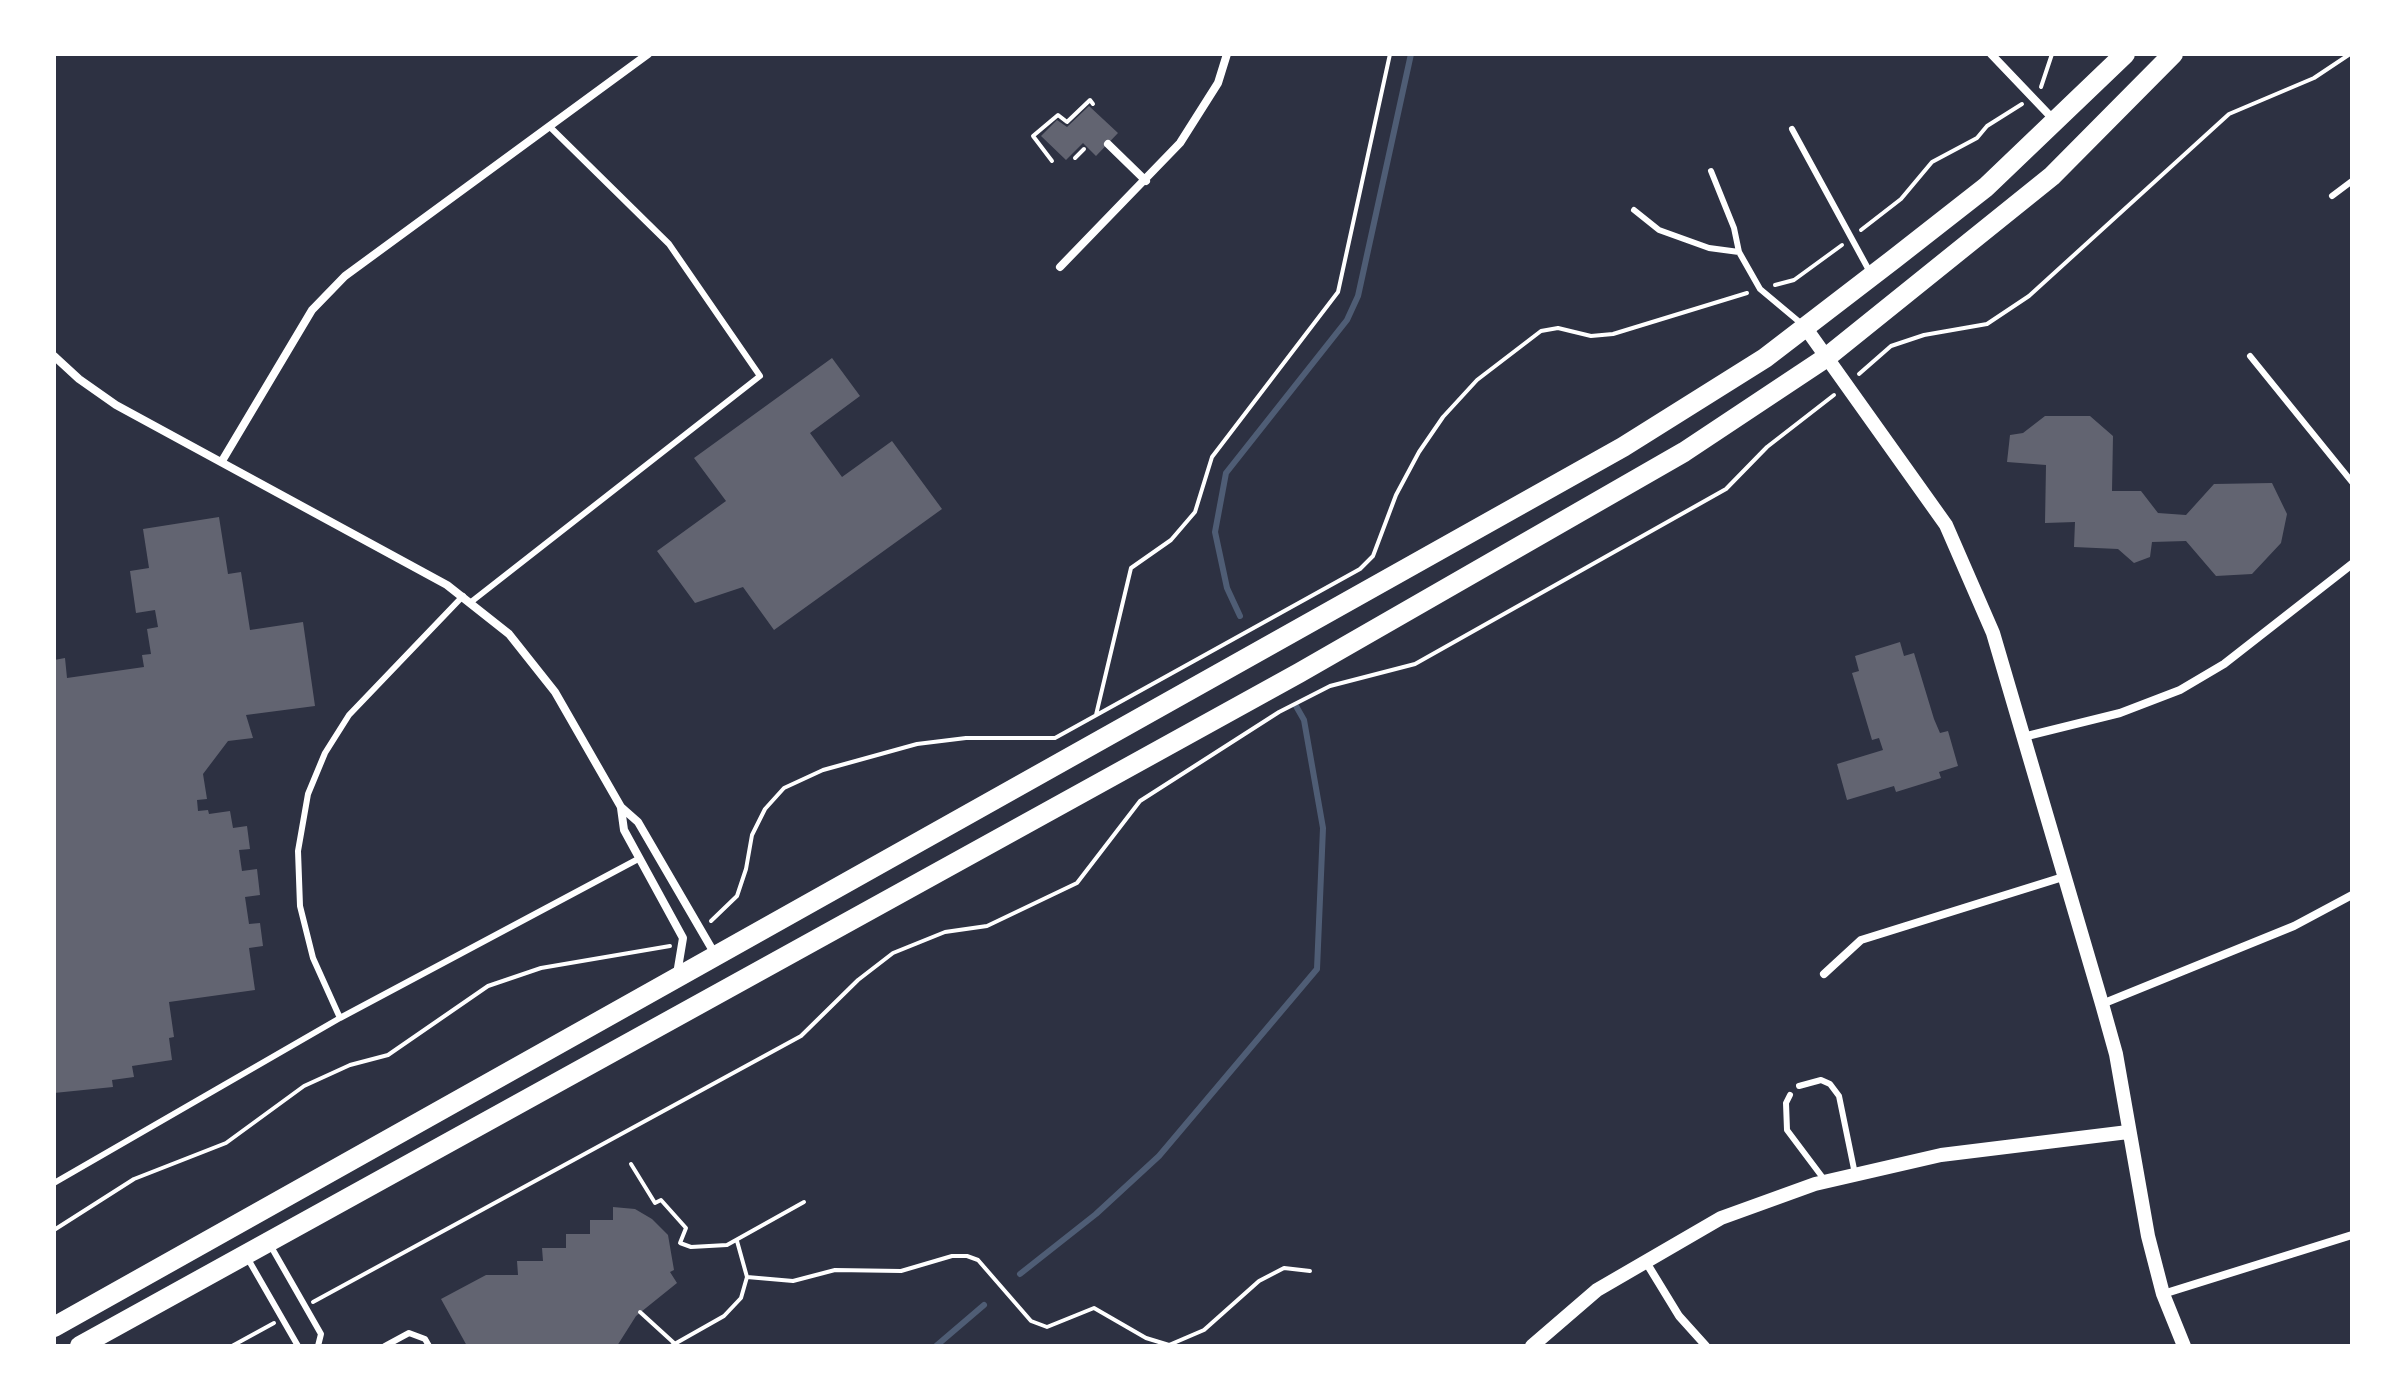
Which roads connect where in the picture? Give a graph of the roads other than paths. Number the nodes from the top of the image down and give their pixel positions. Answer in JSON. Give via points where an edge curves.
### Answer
{"nodes":[{"id":1,"x":648,"y":54,"type":"edge"},
{"id":2,"x":1227,"y":54,"type":"edge"},
{"id":3,"x":1991,"y":54,"type":"edge"},
{"id":4,"x":2125,"y":54,"type":"edge"},
{"id":5,"x":2173,"y":54,"type":"edge"},
{"id":6,"x":2056,"y":122,"type":"junction"},
{"id":7,"x":548,"y":125,"type":"junction"},
{"id":8,"x":1792,"y":129,"type":"dead end"},
{"id":9,"x":1108,"y":144,"type":"dead end"},
{"id":10,"x":1711,"y":171,"type":"dead end"},
{"id":11,"x":1146,"y":181,"type":"junction"},
{"id":12,"x":2352,"y":181,"type":"edge"},
{"id":13,"x":2332,"y":196,"type":"dead end"},
{"id":14,"x":1634,"y":210,"type":"dead end"},
{"id":15,"x":1739,"y":252,"type":"junction"},
{"id":16,"x":1060,"y":267,"type":"dead end"},
{"id":17,"x":1872,"y":276,"type":"junction"},
{"id":18,"x":1805,"y":327,"type":"junction"},
{"id":19,"x":54,"y":356,"type":"edge"},
{"id":20,"x":2250,"y":356,"type":"dead end"},
{"id":21,"x":1827,"y":357,"type":"junction"},
{"id":22,"x":222,"y":461,"type":"junction"},
{"id":23,"x":2352,"y":482,"type":"edge"},
{"id":24,"x":2352,"y":564,"type":"edge"},
{"id":25,"x":467,"y":599,"type":"junction"},
{"id":26,"x":2023,"y":737,"type":"junction"},
{"id":27,"x":621,"y":807,"type":"junction"},
{"id":28,"x":640,"y":858,"type":"junction"},
{"id":29,"x":2063,"y":877,"type":"junction"},
{"id":30,"x":2352,"y":895,"type":"edge"},
{"id":31,"x":718,"y":957,"type":"junction"},
{"id":32,"x":1824,"y":974,"type":"dead end"},
{"id":33,"x":676,"y":979,"type":"junction"},
{"id":34,"x":2102,"y":1004,"type":"junction"},
{"id":35,"x":698,"y":1005,"type":"junction"},
{"id":36,"x":340,"y":1018,"type":"junction"},
{"id":37,"x":1799,"y":1086,"type":"dead end"},
{"id":38,"x":1790,"y":1095,"type":"dead end"},
{"id":39,"x":2128,"y":1132,"type":"junction"},
{"id":40,"x":1855,"y":1175,"type":"junction"},
{"id":41,"x":1826,"y":1182,"type":"junction"},
{"id":42,"x":54,"y":1183,"type":"edge"},
{"id":43,"x":2352,"y":1235,"type":"edge"},
{"id":44,"x":269,"y":1243,"type":"junction"},
{"id":45,"x":246,"y":1256,"type":"junction"},
{"id":46,"x":1646,"y":1262,"type":"junction"},
{"id":47,"x":2163,"y":1294,"type":"junction"},
{"id":48,"x":91,"y":1306,"type":"junction"},
{"id":49,"x":54,"y":1310,"type":"edge"},
{"id":50,"x":120,"y":1323,"type":"junction"},
{"id":51,"x":54,"y":1327,"type":"edge"},
{"id":52,"x":80,"y":1346,"type":"edge"},
{"id":53,"x":107,"y":1346,"type":"edge"},
{"id":54,"x":298,"y":1346,"type":"edge"},
{"id":55,"x":318,"y":1346,"type":"edge"},
{"id":56,"x":385,"y":1346,"type":"edge"},
{"id":57,"x":429,"y":1346,"type":"edge"},
{"id":58,"x":1532,"y":1346,"type":"edge"},
{"id":59,"x":1706,"y":1346,"type":"edge"},
{"id":60,"x":2184,"y":1346,"type":"edge"}],
"edges":[{"from":1,"to":7,"type":"street"},
{"from":2,"to":11,"type":"street","via":[[1218,83],[1180,143]]},
{"from":3,"to":6,"type":"street"},
{"from":4,"to":6,"type":"highway"},
{"from":5,"to":21,"type":"highway","via":[[2052,176]]},
{"from":6,"to":17,"type":"highway","via":[[1986,187]]},
{"from":7,"to":22,"type":"street","via":[[367,257],[312,310]]},
{"from":7,"to":25,"type":"lane","via":[[669,244],[760,376]]},
{"from":8,"to":17,"type":"lane"},
{"from":9,"to":11,"type":"street"},
{"from":10,"to":15,"type":"lane"},
{"from":11,"to":16,"type":"street"},
{"from":12,"to":13,"type":"lane"},
{"from":14,"to":15,"type":"lane","via":[[1659,230],[1709,248]]},
{"from":15,"to":18,"type":"lane","via":[[1760,289]]},
{"from":17,"to":18,"type":"highway"},
{"from":18,"to":21,"type":"street"},
{"from":18,"to":31,"type":"highway","via":[[1623,447]]},
{"from":19,"to":22,"type":"street","via":[[116,405]]},
{"from":20,"to":23,"type":"lane"},
{"from":21,"to":26,"type":"street","via":[[1946,525],[1993,633]]},
{"from":21,"to":35,"type":"highway","via":[[1684,452],[1313,666]]},
{"from":22,"to":25,"type":"street"},
{"from":24,"to":26,"type":"street","via":[[2224,664],[2180,690],[2120,713]]},
{"from":25,"to":27,"type":"street","via":[[509,634],[541,671]]},
{"from":25,"to":36,"type":"lane","via":[[349,715],[325,753],[306,802],[298,851],[300,906],[313,958]]},
{"from":26,"to":29,"type":"street"},
{"from":27,"to":28,"type":"street","via":[[624,830]]},
{"from":27,"to":31,"type":"street","via":[[638,822]]},
{"from":28,"to":33,"type":"street","via":[[683,938]]},
{"from":28,"to":36,"type":"lane"},
{"from":29,"to":32,"type":"street","via":[[1861,940]]},
{"from":29,"to":34,"type":"street"},
{"from":30,"to":34,"type":"street","via":[[2294,926]]},
{"from":31,"to":33,"type":"highway"},
{"from":31,"to":35,"type":"highway"},
{"from":33,"to":48,"type":"highway"},
{"from":34,"to":39,"type":"street"},
{"from":35,"to":44,"type":"highway"},
{"from":36,"to":42,"type":"lane"},
{"from":37,"to":40,"type":"lane","via":[[1821,1080],[1839,1096]]},
{"from":38,"to":41,"type":"lane","via":[[1787,1130]]},
{"from":39,"to":40,"type":"street","via":[[1941,1155]]},
{"from":39,"to":47,"type":"street"},
{"from":40,"to":41,"type":"street"},
{"from":41,"to":46,"type":"street","via":[[1721,1218]]},
{"from":43,"to":47,"type":"street"},
{"from":44,"to":45,"type":"highway"},
{"from":44,"to":55,"type":"lane","via":[[321,1334]]},
{"from":45,"to":50,"type":"highway"},
{"from":45,"to":54,"type":"lane"},
{"from":46,"to":58,"type":"street","via":[[1597,1290]]},
{"from":46,"to":59,"type":"street","via":[[1679,1316]]},
{"from":47,"to":60,"type":"street"},
{"from":48,"to":49,"type":"highway"},
{"from":48,"to":51,"type":"highway"},
{"from":50,"to":52,"type":"highway"},
{"from":50,"to":53,"type":"highway"},
{"from":56,"to":57,"type":"lane","via":[[409,1333]]}]}
